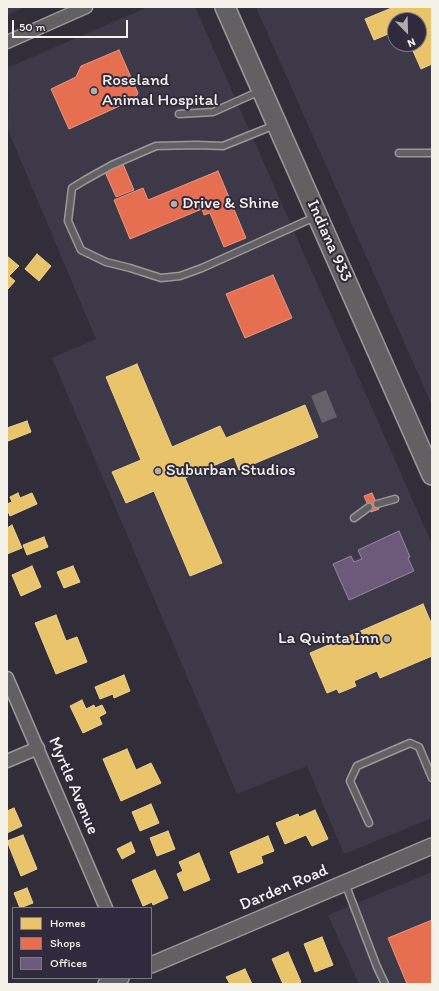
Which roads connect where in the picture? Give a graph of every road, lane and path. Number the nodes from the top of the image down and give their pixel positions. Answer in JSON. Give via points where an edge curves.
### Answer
{"nodes":[{"id":1,"x":86,"y":7,"type":"edge"},
{"id":2,"x":225,"y":7,"type":"edge"},
{"id":3,"x":7,"y":42,"type":"edge"},
{"id":4,"x":261,"y":90,"type":"junction"},
{"id":5,"x":179,"y":114,"type":"dead end"},
{"id":6,"x":276,"y":124,"type":"junction"},
{"id":7,"x":400,"y":153,"type":"dead end"},
{"id":8,"x":432,"y":153,"type":"edge"},
{"id":9,"x":318,"y":216,"type":"junction"},
{"id":10,"x":432,"y":475,"type":"edge"},
{"id":11,"x":395,"y":499,"type":"dead end"},
{"id":12,"x":377,"y":504,"type":"dead end"},
{"id":13,"x":369,"y":507,"type":"dead end"},
{"id":14,"x":354,"y":518,"type":"dead end"},
{"id":15,"x":7,"y":678,"type":"edge"},
{"id":16,"x":38,"y":748,"type":"junction"},
{"id":17,"x":7,"y":761,"type":"edge"},
{"id":18,"x":432,"y":778,"type":"edge"},
{"id":19,"x":369,"y":823,"type":"dead end"},
{"id":20,"x":432,"y":846,"type":"edge"},
{"id":21,"x":345,"y":883,"type":"junction"},
{"id":22,"x":106,"y":907,"type":"edge"},
{"id":23,"x":152,"y":965,"type":"edge"},
{"id":24,"x":118,"y":979,"type":"edge"},
{"id":25,"x":106,"y":984,"type":"edge"},
{"id":26,"x":386,"y":984,"type":"edge"}],
"edges":[{"from":1,"to":3,"type":"street"},
{"from":2,"to":4,"type":"main road","name":"Indiana 933"},
{"from":4,"to":5,"type":"lane","via":[[213,112]]},
{"from":4,"to":6,"type":"main road","name":"Indiana 933"},
{"from":6,"to":9,"type":"main road","name":"Indiana 933"},
{"from":6,"to":9,"type":"lane","via":[[223,146],[156,146],[112,165],[72,188],[68,221],[81,250],[106,262],[161,278],[180,276]]},
{"from":7,"to":8,"type":"lane"},
{"from":9,"to":10,"type":"main road","name":"Indiana 933"},
{"from":11,"to":12,"type":"lane"},
{"from":13,"to":14,"type":"lane"},
{"from":15,"to":16,"type":"street","name":"Myrtle Avenue"},
{"from":16,"to":17,"type":"street"},
{"from":16,"to":22,"type":"street","name":"Myrtle Avenue"},
{"from":18,"to":19,"type":"lane","via":[[419,747],[410,743],[356,766],[350,782]]},
{"from":20,"to":21,"type":"street","name":"Darden Road"},
{"from":21,"to":23,"type":"street","name":"Darden Road"},
{"from":21,"to":26,"type":"lane"},
{"from":24,"to":25,"type":"street"}]}
